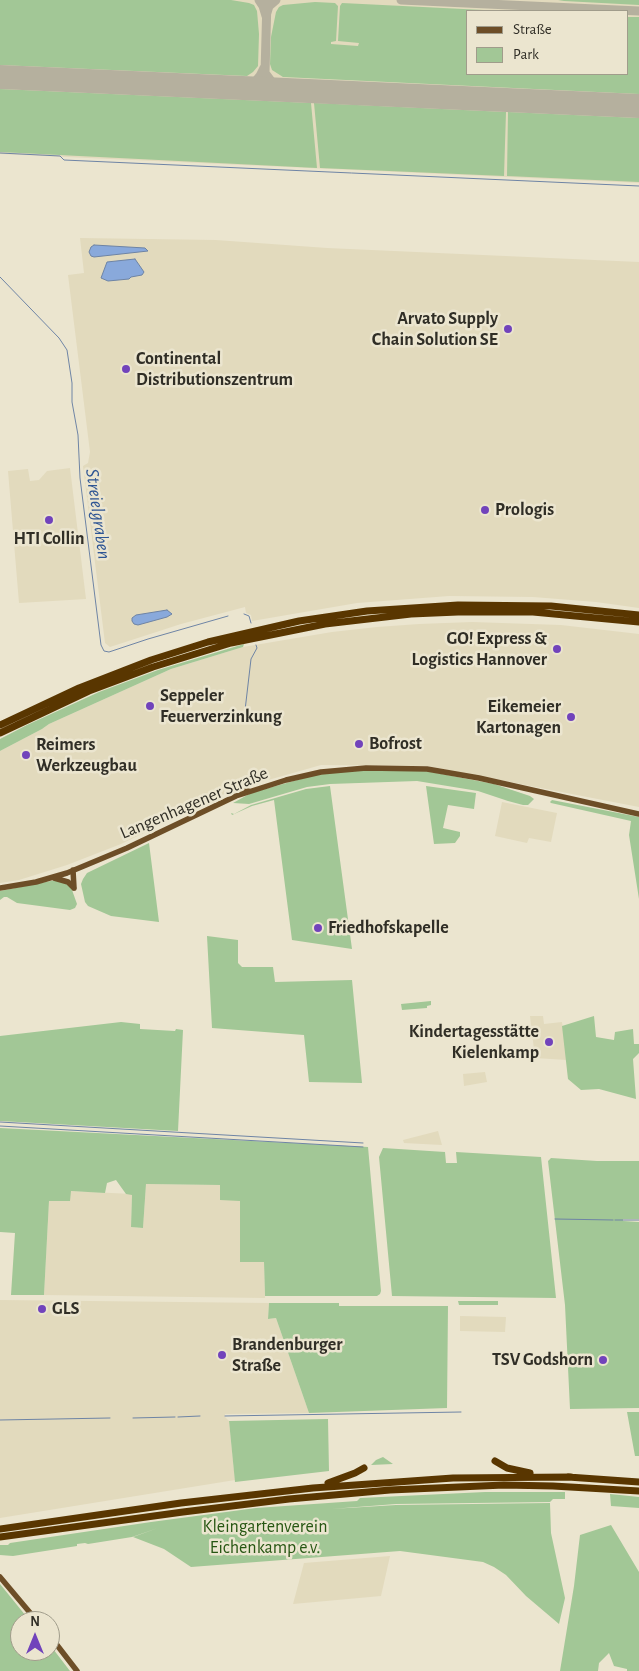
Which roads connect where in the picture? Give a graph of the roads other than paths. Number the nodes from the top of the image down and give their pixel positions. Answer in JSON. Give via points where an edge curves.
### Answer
{"nodes":[{"id":1,"x":639,"y":615,"type":"edge"},
{"id":2,"x":639,"y":622,"type":"edge"},
{"id":3,"x":0,"y":725,"type":"edge"},
{"id":4,"x":0,"y":733,"type":"edge"},
{"id":5,"x":232,"y":783,"type":"dead end"},
{"id":6,"x":250,"y":791,"type":"junction"},
{"id":7,"x":639,"y":814,"type":"edge"},
{"id":8,"x":70,"y":871,"type":"junction"},
{"id":9,"x":52,"y":877,"type":"junction"},
{"id":10,"x":0,"y":888,"type":"edge"},
{"id":11,"x":495,"y":1461,"type":"dead end"},
{"id":12,"x":364,"y":1468,"type":"dead end"},
{"id":13,"x":571,"y":1477,"type":"junction"},
{"id":14,"x":639,"y":1482,"type":"edge"},
{"id":15,"x":313,"y":1488,"type":"junction"},
{"id":16,"x":639,"y":1491,"type":"edge"},
{"id":17,"x":0,"y":1529,"type":"edge"},
{"id":18,"x":0,"y":1538,"type":"edge"},
{"id":19,"x":0,"y":1577,"type":"edge"},
{"id":20,"x":29,"y":1611,"type":"edge"},
{"id":21,"x":60,"y":1649,"type":"edge"},
{"id":22,"x":77,"y":1671,"type":"edge"}],
"edges":[{"from":1,"to":3,"type":"highway","via":[[551,606],[458,605],[367,611],[299,621],[224,638],[151,660],[79,688]]},
{"from":2,"to":4,"type":"highway","via":[[542,613],[458,612],[325,624],[245,640],[170,661],[89,691]]},
{"from":5,"to":6,"type":"main road","via":[[241,790]]},
{"from":6,"to":7,"type":"main road","name":"Langenhagener Straße","via":[[321,772],[366,768],[428,769]]},
{"from":6,"to":8,"type":"main road","name":"Langenhagener Straße"},
{"from":8,"to":9,"type":"main road","name":"Langenhagener Straße"},
{"from":8,"to":9,"type":"main road","via":[[71,885]]},
{"from":9,"to":10,"type":"main road","name":"Langenhagener Straße"},
{"from":11,"to":13,"type":"highway","via":[[526,1473]]},
{"from":12,"to":15,"type":"highway"},
{"from":13,"to":14,"type":"highway"},
{"from":13,"to":15,"type":"highway","via":[[453,1478]]},
{"from":15,"to":17,"type":"highway"},
{"from":16,"to":18,"type":"highway","via":[[504,1485],[390,1490],[183,1512]]},
{"from":19,"to":20,"type":"main road"},
{"from":21,"to":22,"type":"main road"}]}
